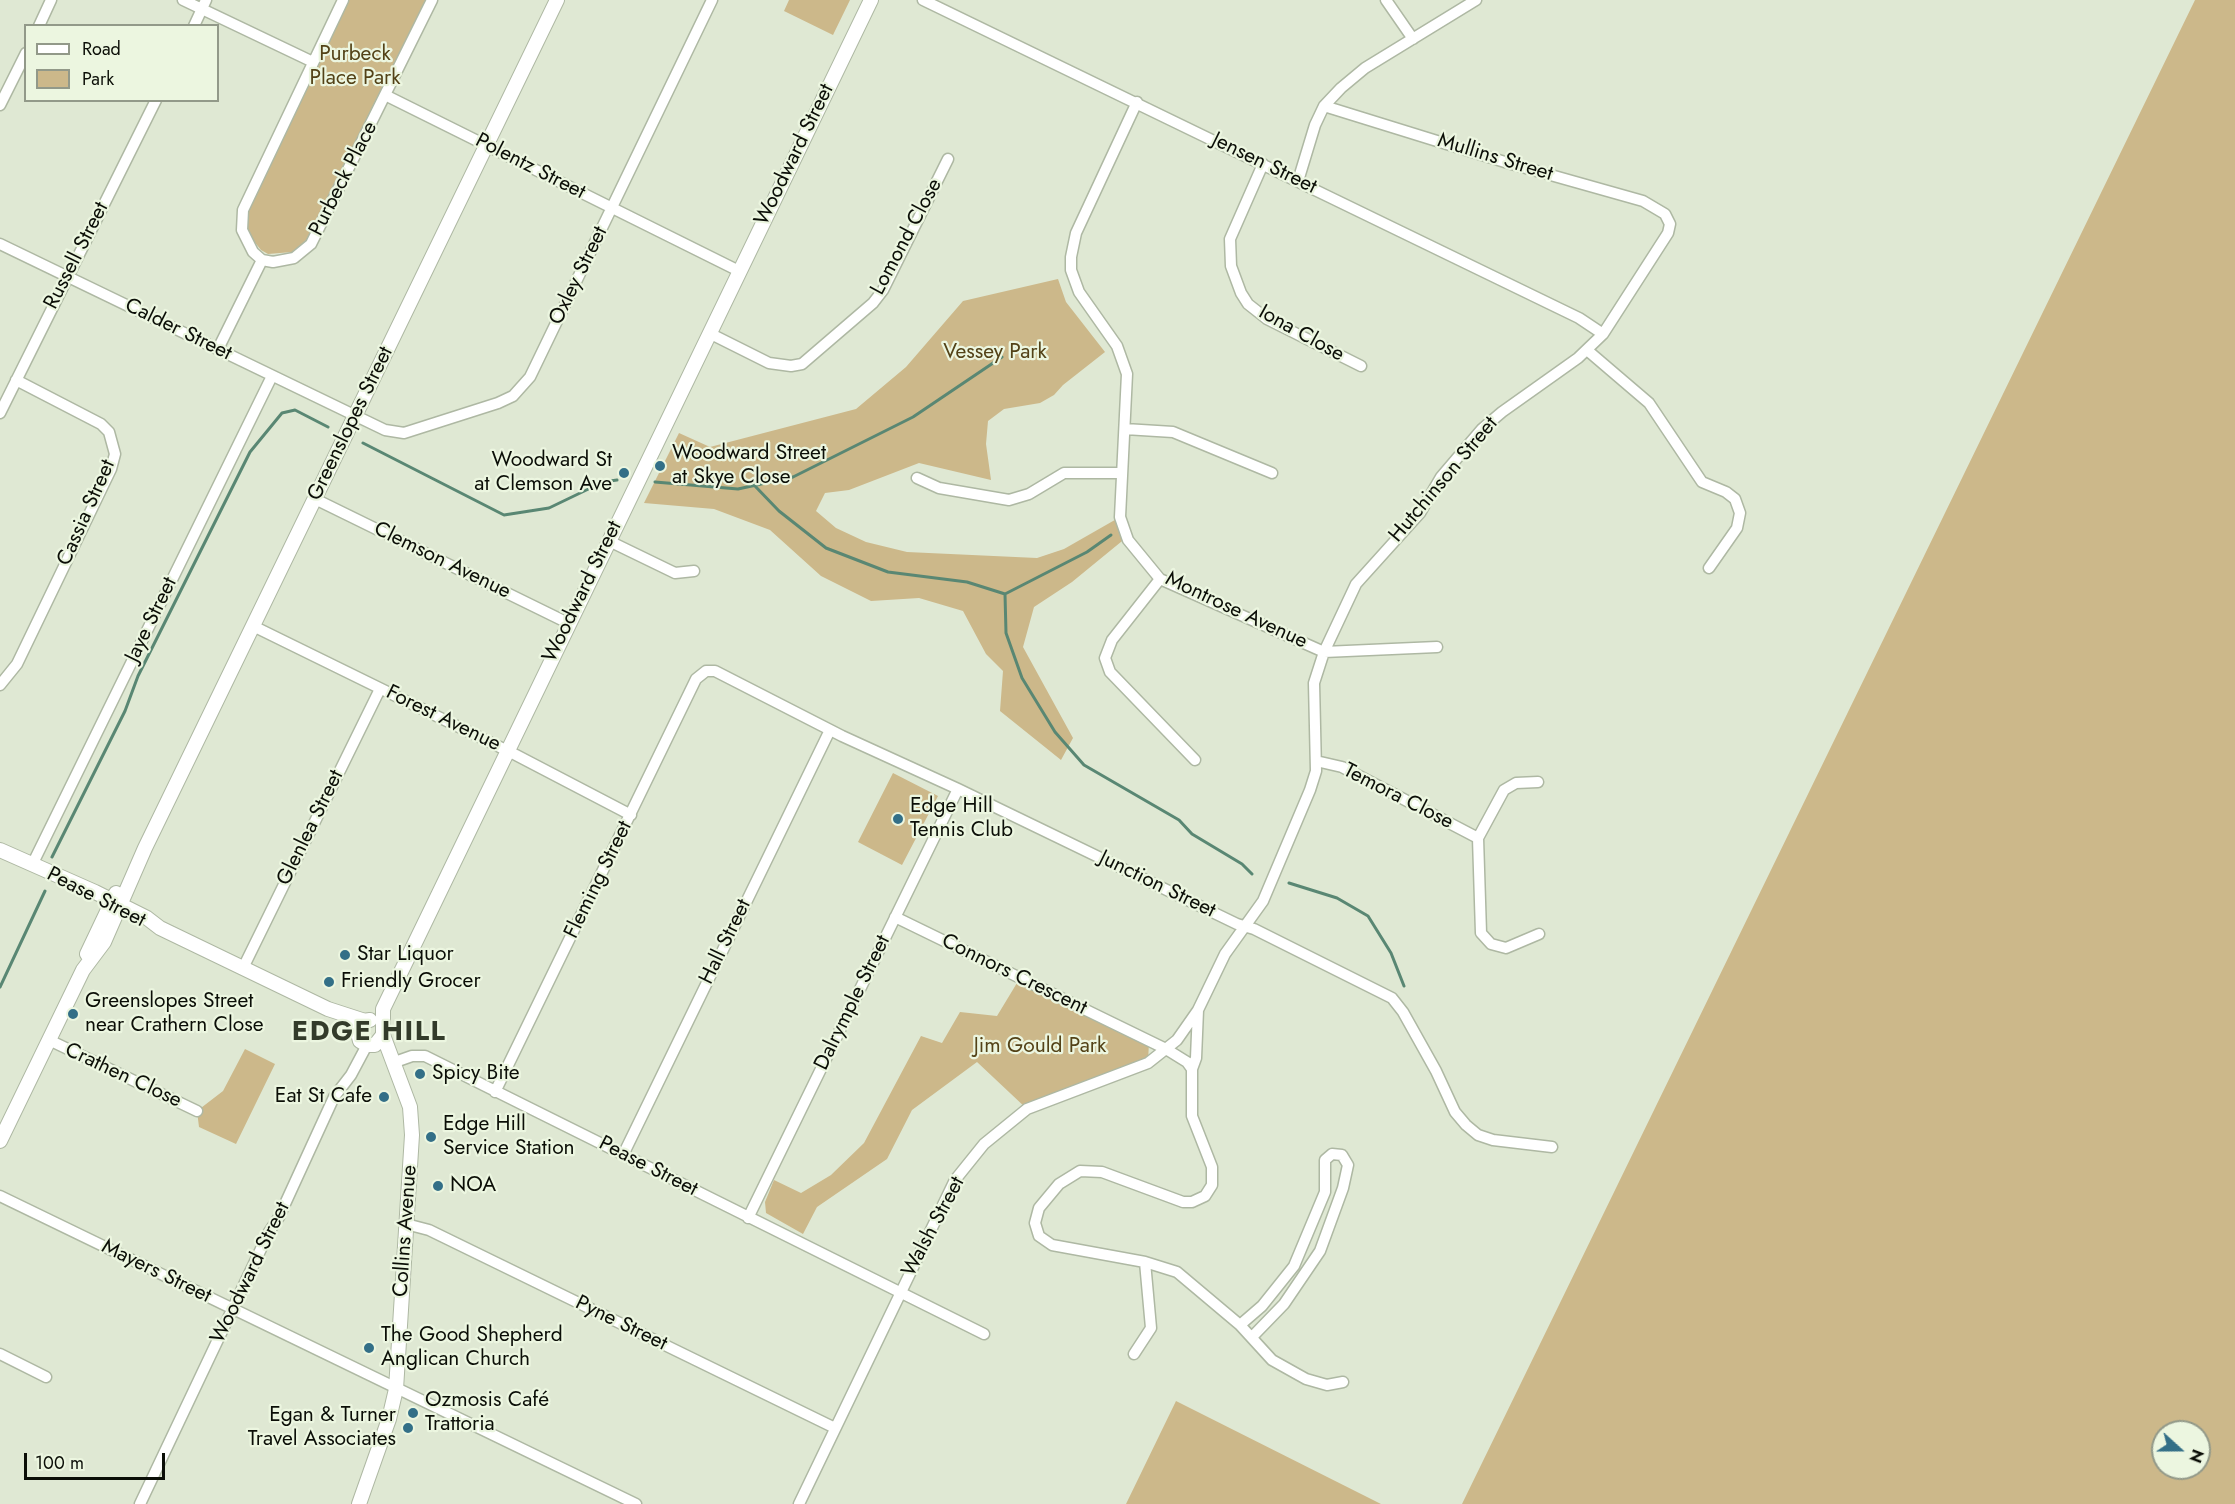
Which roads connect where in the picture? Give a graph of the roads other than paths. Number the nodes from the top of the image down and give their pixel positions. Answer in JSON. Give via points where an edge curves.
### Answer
{"nodes":[{"id":1,"x":51,"y":0,"type":"edge"},
{"id":2,"x":183,"y":0,"type":"edge"},
{"id":3,"x":343,"y":0,"type":"edge"},
{"id":4,"x":432,"y":0,"type":"edge"},
{"id":5,"x":557,"y":0,"type":"edge"},
{"id":6,"x":712,"y":0,"type":"edge"},
{"id":7,"x":871,"y":0,"type":"edge"},
{"id":8,"x":923,"y":0,"type":"edge"},
{"id":9,"x":1386,"y":0,"type":"edge"},
{"id":10,"x":1476,"y":0,"type":"edge"},
{"id":11,"x":204,"y":5,"type":"edge"},
{"id":12,"x":40,"y":24,"type":"edge"},
{"id":13,"x":195,"y":24,"type":"edge"},
{"id":14,"x":1413,"y":39,"type":"junction"},
{"id":15,"x":24,"y":57,"type":"edge"},
{"id":16,"x":313,"y":62,"type":"junction"},
{"id":17,"x":385,"y":95,"type":"junction"},
{"id":18,"x":155,"y":102,"type":"edge"},
{"id":19,"x":1137,"y":102,"type":"junction"},
{"id":20,"x":0,"y":105,"type":"edge"},
{"id":21,"x":1324,"y":106,"type":"junction"},
{"id":22,"x":486,"y":145,"type":"junction"},
{"id":23,"x":948,"y":159,"type":"dead end"},
{"id":24,"x":1263,"y":164,"type":"junction"},
{"id":25,"x":1298,"y":181,"type":"junction"},
{"id":26,"x":612,"y":209,"type":"junction"},
{"id":27,"x":1665,"y":214,"type":"joint"},
{"id":28,"x":0,"y":244,"type":"edge"},
{"id":29,"x":262,"y":260,"type":"junction"},
{"id":30,"x":739,"y":271,"type":"junction"},
{"id":31,"x":67,"y":276,"type":"junction"},
{"id":32,"x":708,"y":333,"type":"junction"},
{"id":33,"x":1603,"y":334,"type":"junction"},
{"id":34,"x":218,"y":349,"type":"junction"},
{"id":35,"x":1587,"y":350,"type":"junction"},
{"id":36,"x":1360,"y":366,"type":"dead end"},
{"id":37,"x":272,"y":376,"type":"junction"},
{"id":38,"x":16,"y":380,"type":"junction"},
{"id":39,"x":0,"y":413,"type":"edge"},
{"id":40,"x":355,"y":416,"type":"junction"},
{"id":41,"x":1125,"y":429,"type":"junction"},
{"id":42,"x":1121,"y":473,"type":"junction"},
{"id":43,"x":1272,"y":473,"type":"dead end"},
{"id":44,"x":917,"y":478,"type":"dead end"},
{"id":45,"x":315,"y":499,"type":"junction"},
{"id":46,"x":609,"y":541,"type":"junction"},
{"id":47,"x":1709,"y":568,"type":"dead end"},
{"id":48,"x":694,"y":572,"type":"dead end"},
{"id":49,"x":1160,"y":579,"type":"junction"},
{"id":50,"x":568,"y":623,"type":"junction"},
{"id":51,"x":253,"y":627,"type":"junction"},
{"id":52,"x":1437,"y":647,"type":"dead end"},
{"id":53,"x":1324,"y":652,"type":"junction"},
{"id":54,"x":706,"y":671,"type":"joint"},
{"id":55,"x":0,"y":685,"type":"edge"},
{"id":56,"x":380,"y":689,"type":"junction"},
{"id":57,"x":830,"y":730,"type":"junction"},
{"id":58,"x":507,"y":750,"type":"junction"},
{"id":59,"x":1195,"y":760,"type":"dead end"},
{"id":60,"x":1316,"y":761,"type":"junction"},
{"id":61,"x":1538,"y":782,"type":"dead end"},
{"id":62,"x":958,"y":789,"type":"junction"},
{"id":63,"x":631,"y":815,"type":"junction"},
{"id":64,"x":1478,"y":838,"type":"junction"},
{"id":65,"x":0,"y":850,"type":"edge"},
{"id":66,"x":32,"y":865,"type":"junction"},
{"id":67,"x":115,"y":907,"type":"junction"},
{"id":68,"x":895,"y":917,"type":"junction"},
{"id":69,"x":1245,"y":926,"type":"junction"},
{"id":70,"x":1539,"y":934,"type":"dead end"},
{"id":71,"x":243,"y":968,"type":"junction"},
{"id":72,"x":390,"y":990,"type":"junction"},
{"id":73,"x":328,"y":1009,"type":"junction"},
{"id":74,"x":1198,"y":1010,"type":"junction"},
{"id":75,"x":366,"y":1020,"type":"junction"},
{"id":76,"x":382,"y":1031,"type":"junction"},
{"id":77,"x":357,"y":1033,"type":"junction"},
{"id":78,"x":49,"y":1040,"type":"junction"},
{"id":79,"x":369,"y":1046,"type":"junction"},
{"id":80,"x":1166,"y":1049,"type":"junction"},
{"id":81,"x":395,"y":1062,"type":"junction"},
{"id":82,"x":1192,"y":1069,"type":"junction"},
{"id":83,"x":495,"y":1092,"type":"junction"},
{"id":84,"x":197,"y":1111,"type":"dead end"},
{"id":85,"x":0,"y":1141,"type":"edge"},
{"id":86,"x":1552,"y":1147,"type":"dead end"},
{"id":87,"x":622,"y":1155,"type":"junction"},
{"id":88,"x":0,"y":1196,"type":"edge"},
{"id":89,"x":748,"y":1218,"type":"junction"},
{"id":90,"x":406,"y":1224,"type":"junction"},
{"id":91,"x":1145,"y":1262,"type":"junction"},
{"id":92,"x":900,"y":1291,"type":"junction"},
{"id":93,"x":234,"y":1310,"type":"junction"},
{"id":94,"x":1240,"y":1325,"type":"junction"},
{"id":95,"x":984,"y":1334,"type":"dead end"},
{"id":96,"x":1252,"y":1337,"type":"junction"},
{"id":97,"x":0,"y":1354,"type":"edge"},
{"id":98,"x":1134,"y":1354,"type":"dead end"},
{"id":99,"x":46,"y":1377,"type":"dead end"},
{"id":100,"x":1342,"y":1382,"type":"dead end"},
{"id":101,"x":396,"y":1389,"type":"junction"},
{"id":102,"x":835,"y":1428,"type":"junction"},
{"id":103,"x":140,"y":1504,"type":"edge"},
{"id":104,"x":359,"y":1504,"type":"edge"},
{"id":105,"x":636,"y":1504,"type":"edge"},
{"id":106,"x":799,"y":1504,"type":"edge"}],
"edges":[{"from":1,"to":12,"type":"street"},
{"from":2,"to":11,"type":"street"},
{"from":3,"to":16,"type":"street"},
{"from":4,"to":17,"type":"street","name":"Purbeck Place"},
{"from":5,"to":22,"type":"street","name":"Greenslopes Street"},
{"from":6,"to":26,"type":"street","name":"Oxley Street"},
{"from":7,"to":30,"type":"street","name":"Woodward Street"},
{"from":8,"to":19,"type":"street","name":"Jensen Street"},
{"from":9,"to":14,"type":"street"},
{"from":10,"to":14,"type":"street"},
{"from":11,"to":13,"type":"street"},
{"from":11,"to":16,"type":"street"},
{"from":14,"to":21,"type":"street","via":[[1365,68]]},
{"from":15,"to":20,"type":"street"},
{"from":16,"to":29,"type":"street","via":[[243,210],[242,230],[253,252]]},
{"from":17,"to":22,"type":"street","name":"Polentz Street"},
{"from":17,"to":29,"type":"street","name":"Purbeck Place","via":[[311,244],[294,258]]},
{"from":18,"to":31,"type":"street","name":"Russell Street"},
{"from":19,"to":24,"type":"street","name":"Jensen Street"},
{"from":19,"to":41,"type":"street","name":"Montrose Avenue","via":[[1076,233],[1071,257],[1078,292],[1123,358],[1127,389]]},
{"from":21,"to":25,"type":"street"},
{"from":21,"to":27,"type":"street","name":"Mullins Street","via":[[1643,201]]},
{"from":22,"to":26,"type":"street","name":"Polentz Street"},
{"from":22,"to":40,"type":"street","name":"Greenslopes Street"},
{"from":23,"to":32,"type":"street","name":"Lomond Close","via":[[883,290],[802,364],[769,363]]},
{"from":24,"to":25,"type":"street","name":"Jensen Street"},
{"from":24,"to":36,"type":"street","name":"Iona Close","via":[[1230,239],[1231,266],[1241,293],[1267,319]]},
{"from":25,"to":33,"type":"street","name":"Jensen Street","via":[[1579,318]]},
{"from":26,"to":30,"type":"street","name":"Polentz Street"},
{"from":26,"to":40,"type":"street","name":"Oxley Street","via":[[530,377],[513,396],[404,433],[385,430]]},
{"from":27,"to":33,"type":"street","name":"Hutchinson Street","via":[[1670,224],[1668,233]]},
{"from":28,"to":31,"type":"street","name":"Calder Street"},
{"from":29,"to":34,"type":"street"},
{"from":30,"to":32,"type":"street","name":"Woodward Street"},
{"from":31,"to":34,"type":"street","name":"Calder Street"},
{"from":31,"to":38,"type":"street","name":"Russell Street"},
{"from":32,"to":46,"type":"street","name":"Woodward Street"},
{"from":33,"to":35,"type":"street","name":"Hutchinson Street"},
{"from":34,"to":37,"type":"street","name":"Calder Street"},
{"from":35,"to":47,"type":"street","via":[[1649,403],[1702,482],[1735,499],[1740,513],[1737,528]]},
{"from":35,"to":53,"type":"street","name":"Hutchinson Street","via":[[1482,429],[1441,477],[1420,513],[1356,584]]},
{"from":37,"to":40,"type":"street","name":"Calder Street"},
{"from":37,"to":66,"type":"street","name":"Jaye Street"},
{"from":38,"to":39,"type":"street","name":"Russell Street"},
{"from":38,"to":55,"type":"street","name":"Cassia Street","via":[[101,424],[115,454],[17,664]]},
{"from":40,"to":45,"type":"street","name":"Greenslopes Street"},
{"from":41,"to":42,"type":"street","name":"Montrose Avenue"},
{"from":41,"to":43,"type":"street","via":[[1173,432]]},
{"from":42,"to":44,"type":"street","via":[[1064,473],[1029,494],[1009,500],[939,488]]},
{"from":42,"to":49,"type":"street","name":"Montrose Avenue","via":[[1119,517],[1128,540]]},
{"from":45,"to":50,"type":"street","name":"Clemson Avenue"},
{"from":45,"to":51,"type":"street","name":"Greenslopes Street"},
{"from":46,"to":48,"type":"street","via":[[675,573]]},
{"from":46,"to":50,"type":"street","name":"Woodward Street"},
{"from":49,"to":53,"type":"street","name":"Montrose Avenue"},
{"from":49,"to":59,"type":"street","via":[[1112,640],[1105,658],[1110,672]]},
{"from":50,"to":58,"type":"street","name":"Woodward Street"},
{"from":51,"to":56,"type":"street","name":"Forest Avenue"},
{"from":51,"to":67,"type":"street","name":"Greenslopes Street"},
{"from":52,"to":53,"type":"street"},
{"from":53,"to":60,"type":"street","name":"Hutchinson Street","via":[[1314,683]]},
{"from":54,"to":57,"type":"street","name":"Junction Street","via":[[722,674]]},
{"from":54,"to":63,"type":"street","name":"Fleming Street","via":[[696,679]]},
{"from":56,"to":58,"type":"street","name":"Forest Avenue"},
{"from":56,"to":71,"type":"street","name":"Glenlea Street"},
{"from":57,"to":62,"type":"street","name":"Junction Street"},
{"from":57,"to":87,"type":"street","name":"Hall Street"},
{"from":58,"to":63,"type":"street","name":"Forest Avenue"},
{"from":58,"to":72,"type":"street","name":"Woodward Street"},
{"from":60,"to":64,"type":"street","name":"Temora Close","via":[[1342,767]]},
{"from":60,"to":69,"type":"street","name":"Hutchinson Street","via":[[1310,790],[1263,901]]},
{"from":61,"to":64,"type":"street","name":"Temora Close","via":[[1516,783],[1504,790]]},
{"from":62,"to":68,"type":"street","name":"Dalrymple Street"},
{"from":62,"to":69,"type":"street","name":"Junction Street"},
{"from":63,"to":83,"type":"street","name":"Fleming Street"},
{"from":64,"to":70,"type":"street","name":"Temora Close","via":[[1481,933],[1491,945],[1506,948]]},
{"from":65,"to":66,"type":"street","name":"Pease Street"},
{"from":66,"to":67,"type":"street","name":"Pease Street"},
{"from":67,"to":71,"type":"street","name":"Pease Street","via":[[144,925],[160,928]]},
{"from":67,"to":78,"type":"street","name":"Greenslopes Street","via":[[87,954]]},
{"from":68,"to":80,"type":"street","name":"Connors Crescent"},
{"from":68,"to":89,"type":"street","name":"Dalrymple Street"},
{"from":69,"to":74,"type":"street","name":"Walsh Street","via":[[1225,954]]},
{"from":69,"to":86,"type":"street","name":"Junction Street","via":[[1392,998],[1436,1071],[1455,1112],[1478,1135]]},
{"from":71,"to":73,"type":"street","name":"Pease Street"},
{"from":72,"to":75,"type":"street","name":"Woodward Street"},
{"from":72,"to":76,"type":"street","name":"Woodward Street","via":[[381,1014]]},
{"from":73,"to":75,"type":"street","name":"Pease Street"},
{"from":73,"to":77,"type":"street","name":"Pease Street"},
{"from":74,"to":80,"type":"street","name":"Walsh Street"},
{"from":74,"to":82,"type":"street","via":[[1197,1058]]},
{"from":75,"to":76,"type":"street","via":[[376,1021]]},
{"from":75,"to":77,"type":"street","via":[[359,1024]]},
{"from":76,"to":79,"type":"street","via":[[378,1042]]},
{"from":76,"to":81,"type":"street","name":"Collins Avenue"},
{"from":77,"to":79,"type":"street","via":[[360,1041]]},
{"from":78,"to":84,"type":"street","name":"Crathen Close"},
{"from":78,"to":85,"type":"street","name":"Greenslopes Street"},
{"from":79,"to":81,"type":"street"},
{"from":79,"to":93,"type":"street","name":"Woodward Street","via":[[334,1097]]},
{"from":80,"to":82,"type":"street","name":"Connors Crescent"},
{"from":80,"to":92,"type":"street","name":"Walsh Street","via":[[1148,1063],[1027,1109],[984,1144],[955,1180]]},
{"from":81,"to":83,"type":"street","name":"Pease Street","via":[[424,1056]]},
{"from":81,"to":90,"type":"street","name":"Collins Avenue","via":[[412,1120]]},
{"from":82,"to":91,"type":"street","via":[[1192,1116],[1212,1167],[1212,1185],[1206,1196],[1183,1202],[1102,1172],[1086,1170],[1059,1184],[1036,1215],[1036,1230],[1052,1245]]},
{"from":83,"to":87,"type":"street","name":"Pease Street"},
{"from":87,"to":89,"type":"street","name":"Pease Street"},
{"from":88,"to":93,"type":"street","name":"Mayers Street"},
{"from":89,"to":92,"type":"street","name":"Pease Street"},
{"from":90,"to":101,"type":"street","name":"Collins Avenue"},
{"from":90,"to":102,"type":"street","name":"Pyne Street","via":[[429,1230]]},
{"from":91,"to":94,"type":"street","via":[[1185,1277]]},
{"from":91,"to":98,"type":"street","via":[[1151,1328]]},
{"from":92,"to":95,"type":"street","name":"Pease Street"},
{"from":92,"to":102,"type":"street","name":"Walsh Street"},
{"from":93,"to":101,"type":"street","name":"Mayers Street"},
{"from":93,"to":103,"type":"street","name":"Woodward Street"},
{"from":94,"to":96,"type":"street"},
{"from":94,"to":96,"type":"street","via":[[1262,1306],[1294,1266],[1325,1192],[1325,1160],[1332,1154],[1342,1155],[1348,1165],[1343,1188],[1320,1251],[1284,1304]]},
{"from":96,"to":100,"type":"street","via":[[1272,1360],[1306,1379],[1327,1385]]},
{"from":97,"to":99,"type":"street"},
{"from":101,"to":104,"type":"street","name":"Collins Avenue"},
{"from":101,"to":105,"type":"street","name":"Mayers Street"},
{"from":102,"to":106,"type":"street","name":"Walsh Street"}]}
